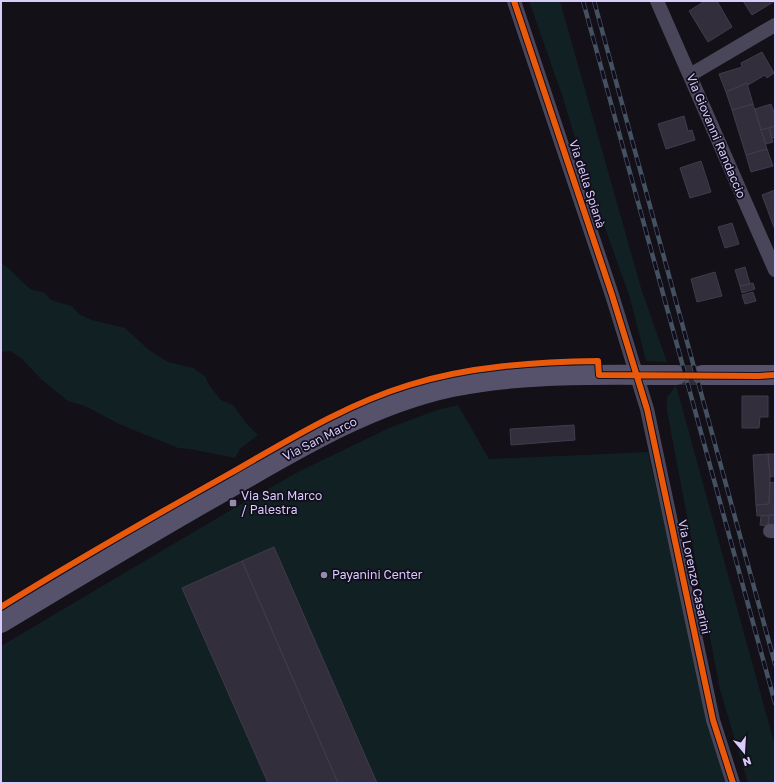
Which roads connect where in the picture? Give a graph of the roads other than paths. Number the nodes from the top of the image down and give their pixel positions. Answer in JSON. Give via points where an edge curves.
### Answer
{"nodes":[{"id":1,"x":514,"y":1,"type":"edge"},
{"id":2,"x":657,"y":1,"type":"edge"},
{"id":3,"x":775,"y":25,"type":"edge"},
{"id":4,"x":690,"y":75,"type":"junction"},
{"id":5,"x":775,"y":270,"type":"edge"},
{"id":6,"x":637,"y":375,"type":"junction"},
{"id":7,"x":677,"y":375,"type":"tunnel mouth"},
{"id":8,"x":775,"y":375,"type":"edge"},
{"id":9,"x":702,"y":376,"type":"tunnel mouth"},
{"id":10,"x":1,"y":623,"type":"edge"},
{"id":11,"x":733,"y":783,"type":"edge"}],
"edges":[{"from":1,"to":6,"type":"street","name":"Via della Spianà"},
{"from":2,"to":4,"type":"street","name":"Via Giovanni Randaccio"},
{"from":3,"to":4,"type":"street"},
{"from":4,"to":5,"type":"street","name":"Via Giovanni Randaccio"},
{"from":6,"to":7,"type":"main road","name":"Via San Marco"},
{"from":6,"to":10,"type":"main road","name":"Via San Marco","via":[[534,376],[484,381],[450,388],[373,412],[301,447]]},
{"from":6,"to":11,"type":"street","name":"Via Lorenzo Casarini","via":[[648,414],[713,720]]},
{"from":8,"to":9,"type":"main road"}]}
